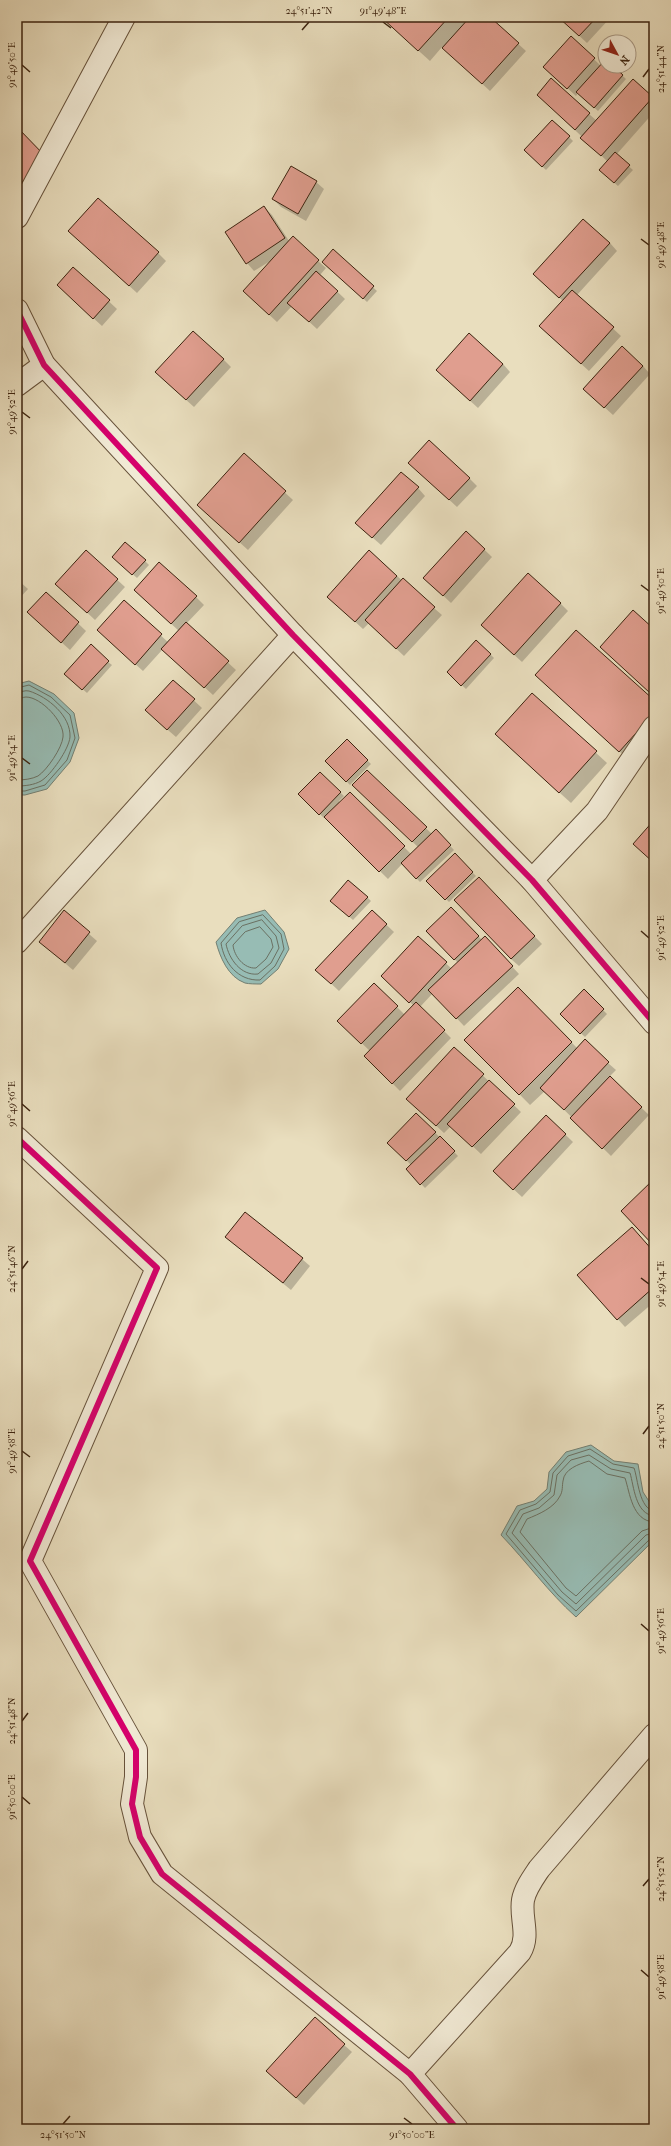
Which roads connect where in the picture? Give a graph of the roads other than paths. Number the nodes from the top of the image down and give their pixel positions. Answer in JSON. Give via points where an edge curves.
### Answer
{"nodes":[{"id":1,"x":124,"y":17,"type":"edge"},
{"id":2,"x":17,"y":217,"type":"edge"},
{"id":3,"x":17,"y":310,"type":"edge"},
{"id":4,"x":44,"y":365,"type":"junction"},
{"id":5,"x":17,"y":385,"type":"edge"},
{"id":6,"x":293,"y":635,"type":"junction"},
{"id":7,"x":654,"y":727,"type":"edge"},
{"id":8,"x":532,"y":880,"type":"junction"},
{"id":9,"x":17,"y":942,"type":"edge"},
{"id":10,"x":654,"y":1023,"type":"edge"},
{"id":11,"x":17,"y":1138,"type":"edge"},
{"id":12,"x":654,"y":1735,"type":"edge"},
{"id":13,"x":410,"y":2074,"type":"junction"},
{"id":14,"x":457,"y":2129,"type":"edge"}],
"edges":[{"from":1,"to":2,"type":"street"},
{"from":3,"to":4,"type":"street"},
{"from":4,"to":5,"type":"street"},
{"from":4,"to":6,"type":"street"},
{"from":6,"to":8,"type":"street"},
{"from":6,"to":9,"type":"street"},
{"from":7,"to":8,"type":"street","via":[[597,811]]},
{"from":8,"to":10,"type":"street"},
{"from":11,"to":13,"type":"street","via":[[157,1268],[30,1561],[136,1750],[136,1778],[132,1804],[140,1837],[162,1874]]},
{"from":12,"to":13,"type":"street","via":[[532,1879],[523,1900],[525,1939],[520,1952]]},
{"from":13,"to":14,"type":"street"}]}
